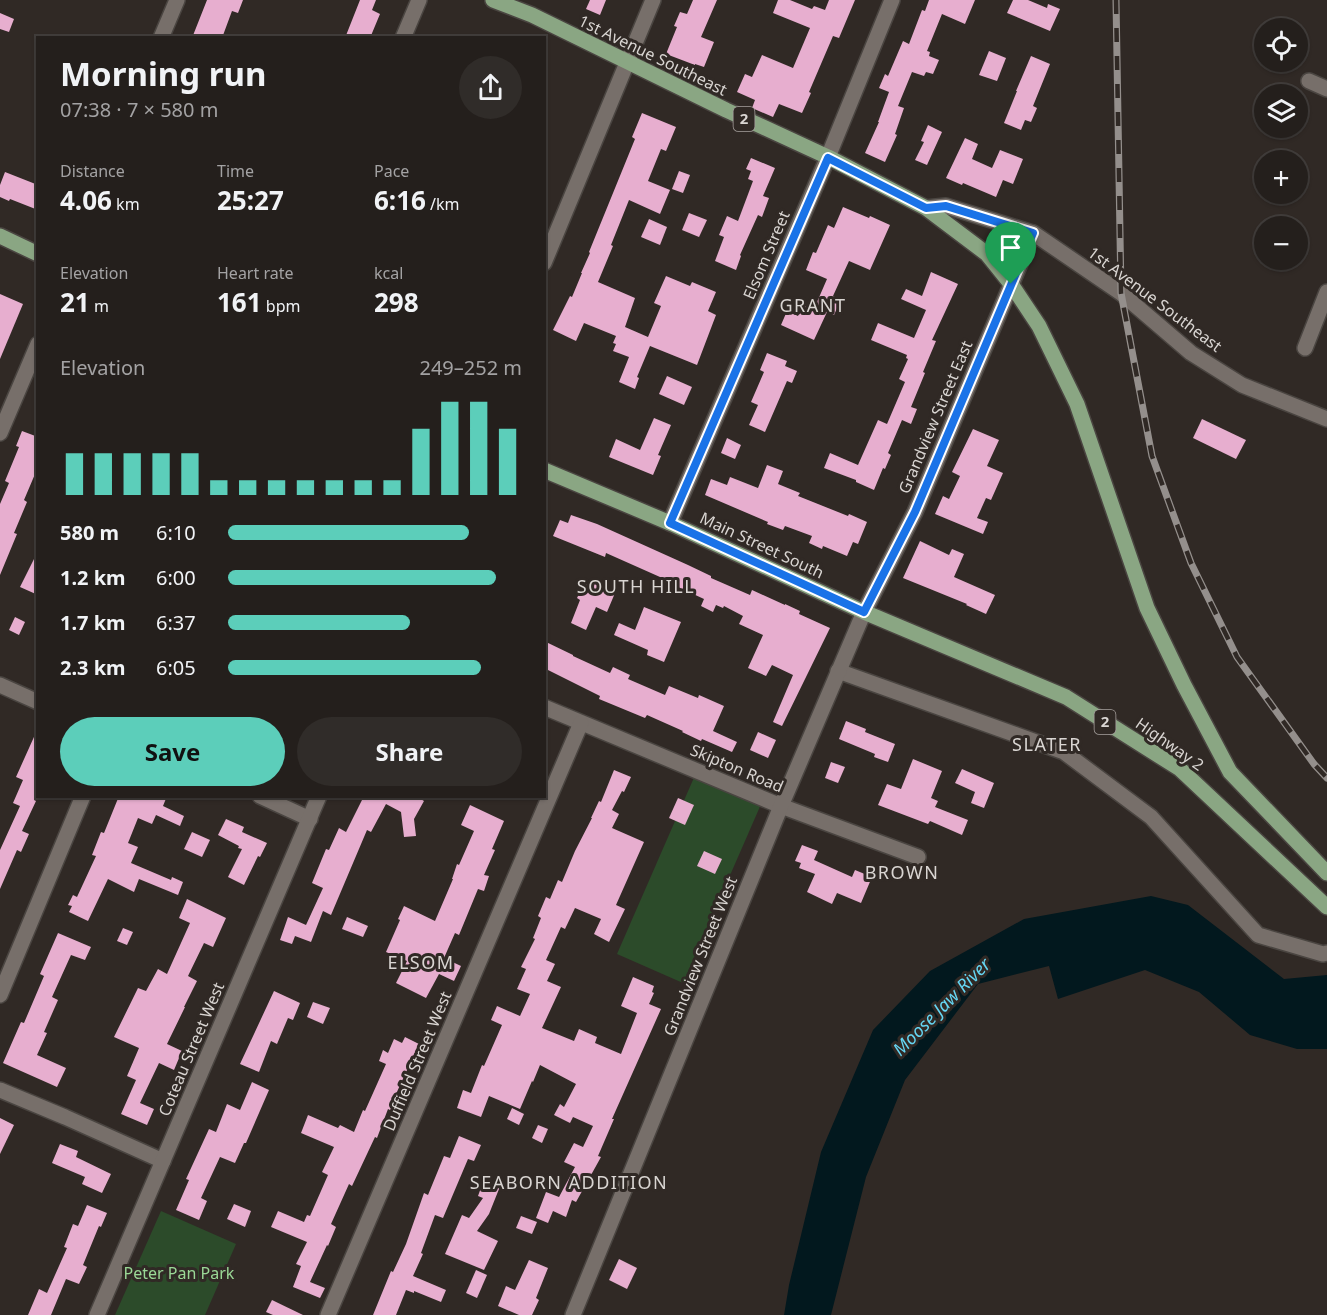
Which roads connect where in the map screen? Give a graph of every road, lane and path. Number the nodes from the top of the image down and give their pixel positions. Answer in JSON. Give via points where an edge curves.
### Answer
{"nodes":[{"id":1,"x":177,"y":0,"type":"edge"},
{"id":2,"x":419,"y":0,"type":"edge"},
{"id":3,"x":493,"y":0,"type":"edge"},
{"id":4,"x":653,"y":0,"type":"edge"},
{"id":5,"x":892,"y":0,"type":"edge"},
{"id":6,"x":162,"y":36,"type":"edge"},
{"id":7,"x":404,"y":36,"type":"edge"},
{"id":8,"x":627,"y":62,"type":"junction"},
{"id":9,"x":1309,"y":81,"type":"dead end"},
{"id":10,"x":1327,"y":89,"type":"edge"},
{"id":11,"x":828,"y":158,"type":"junction"},
{"id":12,"x":926,"y":208,"type":"junction"},
{"id":13,"x":1033,"y":233,"type":"junction"},
{"id":14,"x":0,"y":236,"type":"edge"},
{"id":15,"x":36,"y":253,"type":"edge"},
{"id":16,"x":546,"y":258,"type":"edge"},
{"id":17,"x":1011,"y":284,"type":"junction"},
{"id":18,"x":1327,"y":292,"type":"edge"},
{"id":19,"x":1305,"y":348,"type":"dead end"},
{"id":20,"x":36,"y":349,"type":"edge"},
{"id":21,"x":1327,"y":419,"type":"edge"},
{"id":22,"x":0,"y":433,"type":"edge"},
{"id":23,"x":1097,"y":460,"type":"joint"},
{"id":24,"x":546,"y":471,"type":"edge"},
{"id":25,"x":670,"y":523,"type":"junction"},
{"id":26,"x":864,"y":612,"type":"junction"},
{"id":27,"x":838,"y":671,"type":"junction"},
{"id":28,"x":0,"y":685,"type":"edge"},
{"id":29,"x":36,"y":701,"type":"edge"},
{"id":30,"x":546,"y":708,"type":"edge"},
{"id":31,"x":581,"y":723,"type":"junction"},
{"id":32,"x":82,"y":798,"type":"edge"},
{"id":33,"x":264,"y":798,"type":"edge"},
{"id":34,"x":318,"y":798,"type":"edge"},
{"id":35,"x":780,"y":806,"type":"junction"},
{"id":36,"x":310,"y":819,"type":"junction"},
{"id":37,"x":918,"y":857,"type":"dead end"},
{"id":38,"x":1327,"y":873,"type":"edge"},
{"id":39,"x":1327,"y":907,"type":"edge"},
{"id":40,"x":1327,"y":952,"type":"edge"},
{"id":41,"x":0,"y":994,"type":"edge"},
{"id":42,"x":0,"y":1090,"type":"edge"},
{"id":43,"x":163,"y":1161,"type":"junction"},
{"id":44,"x":97,"y":1315,"type":"edge"},
{"id":45,"x":328,"y":1315,"type":"edge"},
{"id":46,"x":573,"y":1315,"type":"edge"}],
"edges":[{"from":1,"to":6,"type":"street"},
{"from":2,"to":7,"type":"street"},
{"from":3,"to":8,"type":"main road","name":"1st Avenue Southeast","number":"2"},
{"from":4,"to":8,"type":"street"},
{"from":5,"to":11,"type":"street","name":"Elsom Street"},
{"from":8,"to":11,"type":"main road","name":"1st Avenue Southeast","number":"2"},
{"from":8,"to":16,"type":"street"},
{"from":9,"to":10,"type":"street"},
{"from":11,"to":12,"type":"main road","name":"1st Avenue Southeast","number":"2"},
{"from":11,"to":25,"type":"street","name":"Elsom Street"},
{"from":12,"to":13,"type":"street","name":"1st Avenue Southeast","via":[[946,206]]},
{"from":12,"to":17,"type":"main road","name":"1st Avenue Southeast","number":"2","via":[[987,254]]},
{"from":13,"to":17,"type":"street","name":"Grandview Street East"},
{"from":13,"to":21,"type":"street","name":"1st Avenue Southeast","via":[[1121,292],[1191,352],[1242,385]]},
{"from":14,"to":15,"type":"main road"},
{"from":17,"to":23,"type":"main road","name":"1st Avenue Southeast","number":"2","via":[[1040,326],[1077,404]]},
{"from":17,"to":26,"type":"street","name":"Grandview Street East","via":[[915,512]]},
{"from":18,"to":19,"type":"street"},
{"from":20,"to":22,"type":"street"},
{"from":23,"to":38,"type":"main road","name":"Highway 2","number":"2","via":[[1147,608],[1230,772]]},
{"from":24,"to":25,"type":"main road","name":"Main Street South","number":"2"},
{"from":25,"to":26,"type":"main road","name":"Main Street South","number":"2"},
{"from":26,"to":27,"type":"street","name":"Grandview Street West"},
{"from":26,"to":39,"type":"main road","name":"Highway 2","number":"2","via":[[1066,697],[1180,769]]},
{"from":27,"to":35,"type":"street","name":"Grandview Street West"},
{"from":27,"to":40,"type":"street","via":[[1064,752],[1151,818],[1258,935]]},
{"from":28,"to":29,"type":"street"},
{"from":30,"to":31,"type":"street","name":"Skipton Road"},
{"from":31,"to":35,"type":"street","name":"Skipton Road"},
{"from":31,"to":45,"type":"street","name":"Duffield Street West"},
{"from":32,"to":41,"type":"street"},
{"from":33,"to":36,"type":"street"},
{"from":34,"to":36,"type":"street","name":"Coteau Street West"},
{"from":35,"to":37,"type":"street","name":"Skipton Road"},
{"from":35,"to":46,"type":"street","name":"Grandview Street West"},
{"from":36,"to":43,"type":"street","name":"Coteau Street West"},
{"from":42,"to":43,"type":"street"},
{"from":43,"to":44,"type":"street","name":"Coteau Street West"}]}
